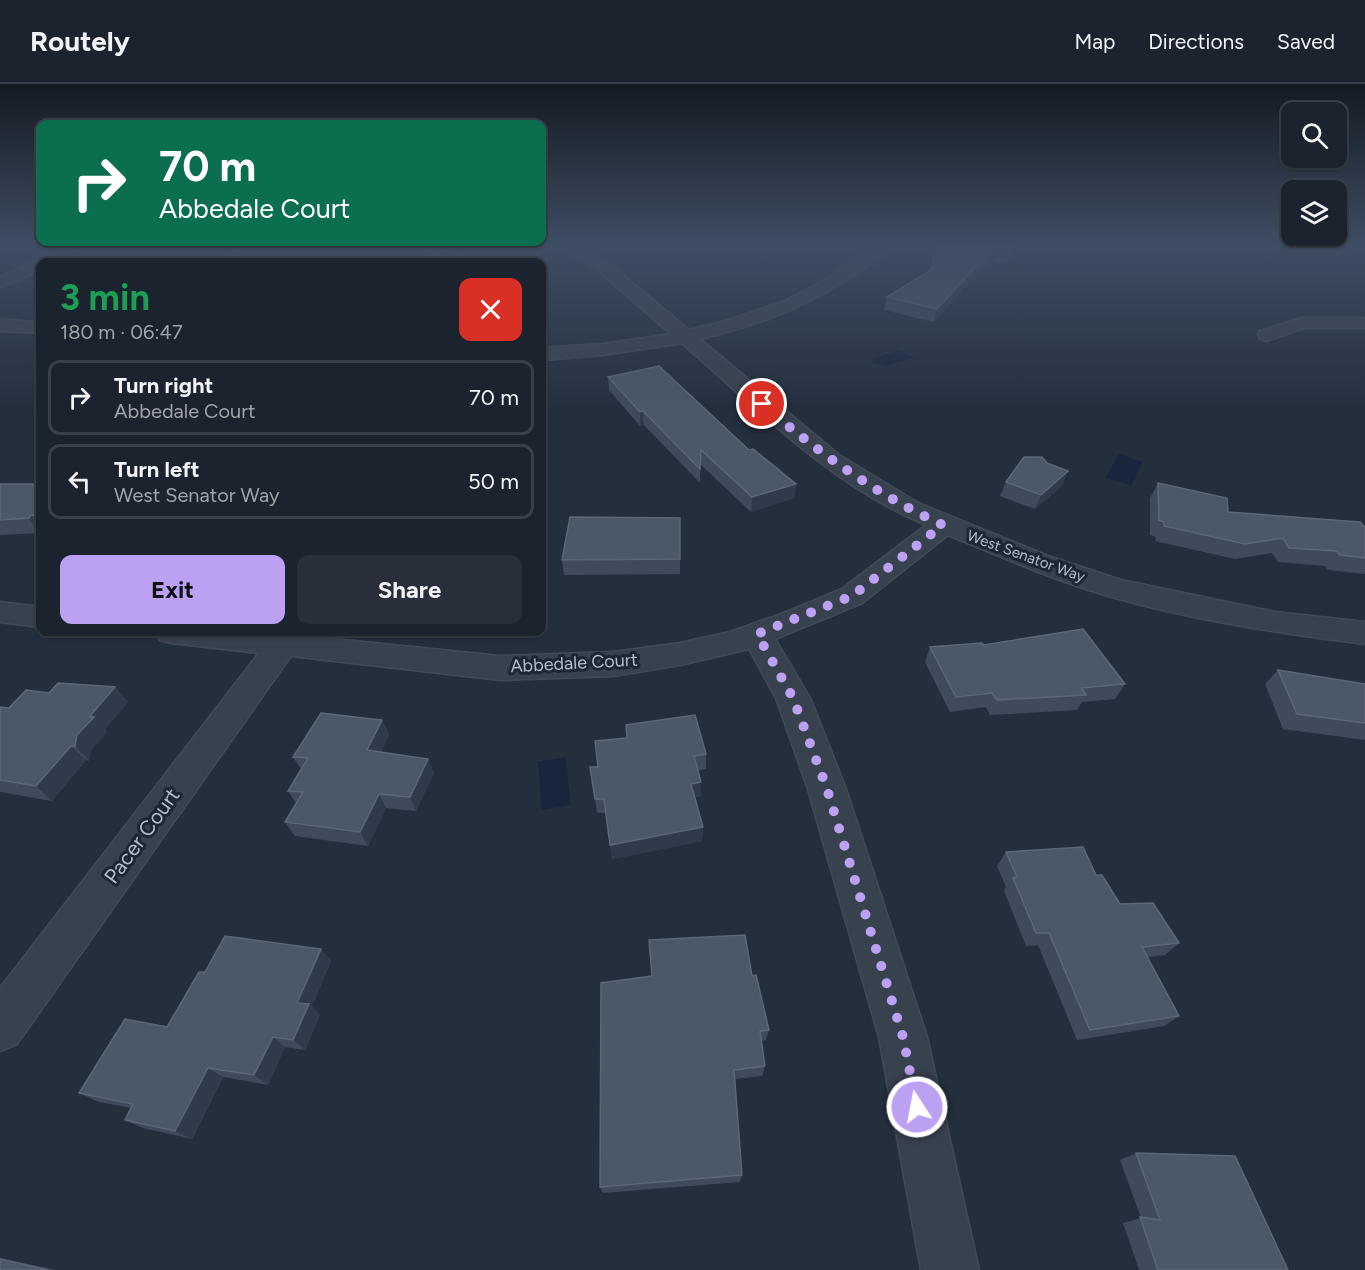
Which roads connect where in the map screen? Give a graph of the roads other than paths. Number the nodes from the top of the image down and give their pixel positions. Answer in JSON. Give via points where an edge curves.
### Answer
{"nodes":[{"id":1,"x":642,"y":300,"type":"edge"},
{"id":2,"x":800,"y":300,"type":"edge"},
{"id":3,"x":1365,"y":323,"type":"edge"},
{"id":4,"x":0,"y":325,"type":"edge"},
{"id":5,"x":36,"y":328,"type":"edge"},
{"id":6,"x":1267,"y":334,"type":"dead end"},
{"id":7,"x":684,"y":336,"type":"junction"},
{"id":8,"x":546,"y":354,"type":"edge"},
{"id":9,"x":943,"y":525,"type":"junction"},
{"id":10,"x":0,"y":612,"type":"edge"},
{"id":11,"x":36,"y":616,"type":"edge"},
{"id":12,"x":1365,"y":633,"type":"edge"},
{"id":13,"x":757,"y":634,"type":"junction"},
{"id":14,"x":208,"y":636,"type":"edge"},
{"id":15,"x":283,"y":644,"type":"junction"},
{"id":16,"x":0,"y":1027,"type":"edge"},
{"id":17,"x":950,"y":1270,"type":"edge"}],
"edges":[{"from":1,"to":7,"type":"street","name":"West Senator Way"},
{"from":2,"to":7,"type":"street","via":[[752,319]]},
{"from":3,"to":6,"type":"street","via":[[1302,323]]},
{"from":4,"to":5,"type":"street"},
{"from":7,"to":8,"type":"street"},
{"from":7,"to":9,"type":"street","name":"West Senator Way","via":[[831,460],[909,509]]},
{"from":9,"to":12,"type":"street","name":"West Senator Way","via":[[1115,588],[1243,616]]},
{"from":9,"to":13,"type":"street","name":"Abbedale Court","via":[[852,596]]},
{"from":10,"to":11,"type":"street"},
{"from":13,"to":15,"type":"street","name":"Abbedale Court","via":[[680,654],[546,668],[500,668]]},
{"from":13,"to":17,"type":"street","via":[[793,698],[827,789],[903,1037]]},
{"from":14,"to":15,"type":"street","name":"Abbedale Court"},
{"from":15,"to":16,"type":"street","name":"Pacer Court"}]}
